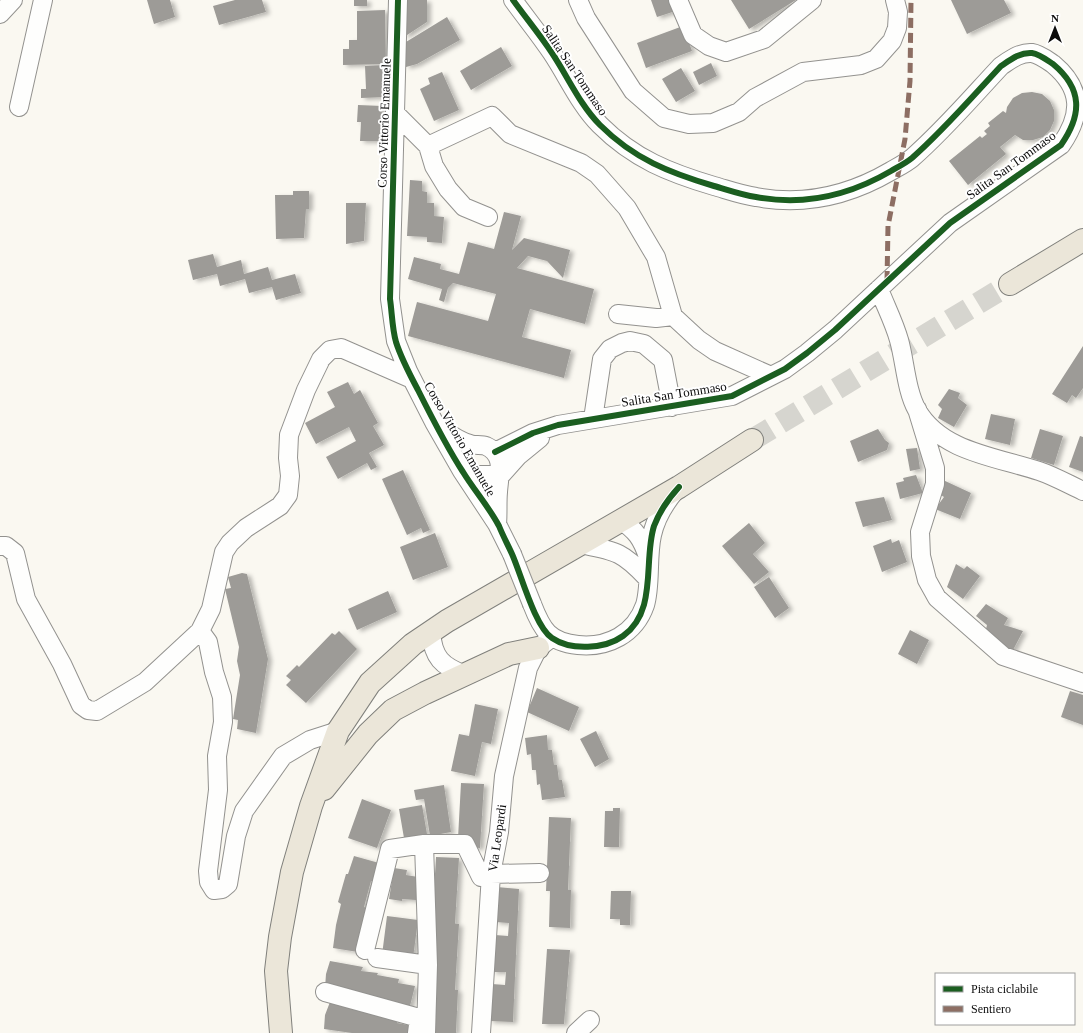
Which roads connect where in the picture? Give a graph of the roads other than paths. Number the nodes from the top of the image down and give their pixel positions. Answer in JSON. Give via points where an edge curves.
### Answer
{"nodes":[{"id":1,"x":13,"y":0,"type":"edge"},
{"id":2,"x":43,"y":0,"type":"edge"},
{"id":3,"x":398,"y":0,"type":"edge"},
{"id":4,"x":513,"y":0,"type":"edge"},
{"id":5,"x":578,"y":0,"type":"edge"},
{"id":6,"x":678,"y":0,"type":"edge"},
{"id":7,"x":895,"y":0,"type":"edge"},
{"id":8,"x":808,"y":2,"type":"edge"},
{"id":9,"x":0,"y":14,"type":"edge"},
{"id":10,"x":19,"y":107,"type":"dead end"},
{"id":11,"x":396,"y":114,"type":"junction"},
{"id":12,"x":428,"y":146,"type":"junction"},
{"id":13,"x":488,"y":217,"type":"dead end"},
{"id":14,"x":1083,"y":240,"type":"edge"},
{"id":15,"x":1010,"y":284,"type":"tunnel mouth"},
{"id":16,"x":879,"y":289,"type":"junction"},
{"id":17,"x":618,"y":314,"type":"dead end"},
{"id":18,"x":673,"y":316,"type":"junction"},
{"id":19,"x":771,"y":376,"type":"junction"},
{"id":20,"x":412,"y":379,"type":"junction"},
{"id":21,"x":672,"y":407,"type":"junction"},
{"id":22,"x":917,"y":409,"type":"junction"},
{"id":23,"x":593,"y":419,"type":"junction"},
{"id":24,"x":434,"y":422,"type":"junction"},
{"id":25,"x":558,"y":425,"type":"junction"},
{"id":26,"x":752,"y":440,"type":"tunnel mouth"},
{"id":27,"x":471,"y":444,"type":"junction"},
{"id":28,"x":495,"y":452,"type":"junction"},
{"id":29,"x":462,"y":471,"type":"junction"},
{"id":30,"x":501,"y":475,"type":"junction"},
{"id":31,"x":679,"y":487,"type":"junction"},
{"id":32,"x":1083,"y":491,"type":"edge"},
{"id":33,"x":620,"y":520,"type":"junction"},
{"id":34,"x":497,"y":524,"type":"junction"},
{"id":35,"x":580,"y":544,"type":"junction"},
{"id":36,"x":0,"y":546,"type":"edge"},
{"id":37,"x":648,"y":557,"type":"junction"},
{"id":38,"x":629,"y":559,"type":"junction"},
{"id":39,"x":647,"y":578,"type":"junction"},
{"id":40,"x":200,"y":631,"type":"junction"},
{"id":41,"x":432,"y":632,"type":"junction"},
{"id":42,"x":544,"y":643,"type":"junction"},
{"id":43,"x":466,"y":675,"type":"junction"},
{"id":44,"x":1083,"y":683,"type":"edge"},
{"id":45,"x":338,"y":730,"type":"junction"},
{"id":46,"x":311,"y":806,"type":"junction"},
{"id":47,"x":424,"y":844,"type":"junction"},
{"id":48,"x":540,"y":873,"type":"dead end"},
{"id":49,"x":491,"y":874,"type":"junction"},
{"id":50,"x":428,"y":965,"type":"junction"},
{"id":51,"x":325,"y":992,"type":"dead end"},
{"id":52,"x":590,"y":1020,"type":"dead end"},
{"id":53,"x":283,"y":1027,"type":"edge"},
{"id":54,"x":417,"y":1033,"type":"edge"},
{"id":55,"x":426,"y":1033,"type":"edge"},
{"id":56,"x":481,"y":1033,"type":"edge"},
{"id":57,"x":576,"y":1033,"type":"edge"}],
"edges":[{"from":1,"to":9,"type":"street"},
{"from":2,"to":10,"type":"street"},
{"from":3,"to":11,"type":"street","name":"Corso Vittorio Emanuele"},
{"from":4,"to":16,"type":"street","name":"Salita San Tommaso","via":[[552,53],[578,96],[599,124],[622,146],[662,168],[756,197],[779,200],[829,197],[880,177],[911,159],[1001,66],[1018,55],[1032,53],[1046,59],[1067,76],[1076,94],[1076,112],[1072,130],[1061,145],[950,224]]},
{"from":5,"to":7,"type":"street","via":[[586,18],[633,91],[664,118],[689,124],[713,123],[739,112],[755,98],[803,72],[861,65],[876,59],[892,41],[897,28],[898,12]]},
{"from":6,"to":8,"type":"street","via":[[693,34],[709,46],[726,52],[764,39]]},
{"from":11,"to":12,"type":"street"},
{"from":11,"to":20,"type":"street","name":"Corso Vittorio Emanuele","via":[[390,298],[396,341]]},
{"from":12,"to":13,"type":"street","via":[[434,166],[448,189],[464,207]]},
{"from":12,"to":18,"type":"street","via":[[492,116],[510,134],[581,162],[597,174],[627,208],[656,257]]},
{"from":14,"to":15,"type":"main road"},
{"from":16,"to":19,"type":"street","name":"Salita San Tommaso","via":[[807,354]]},
{"from":16,"to":22,"type":"street","via":[[899,339]]},
{"from":17,"to":18,"type":"street","via":[[656,318]]},
{"from":18,"to":19,"type":"street","via":[[715,352]]},
{"from":19,"to":21,"type":"street","name":"Salita San Tommaso","via":[[732,396]]},
{"from":20,"to":24,"type":"street","name":"Corso Vittorio Emanuele"},
{"from":20,"to":40,"type":"street","via":[[341,348],[330,350],[321,359],[289,435],[288,495],[280,506],[246,528],[224,552],[211,609]]},
{"from":21,"to":23,"type":"street","name":"Salita San Tommaso"},
{"from":21,"to":23,"type":"street","via":[[663,360],[644,344],[622,342],[610,349],[602,359]]},
{"from":22,"to":32,"type":"street","via":[[940,436],[982,455],[1040,471]]},
{"from":22,"to":44,"type":"street","via":[[934,468],[934,484],[920,532],[927,580],[937,598],[1003,656]]},
{"from":23,"to":25,"type":"street","name":"Salita San Tommaso"},
{"from":24,"to":27,"type":"street","name":"Corso Vittorio Emanuele","via":[[454,437]]},
{"from":24,"to":29,"type":"street","name":"Corso Vittorio Emanuele"},
{"from":25,"to":28,"type":"street","name":"Salita San Tommaso","via":[[533,433]]},
{"from":25,"to":30,"type":"street","name":"Salita San Tommaso","via":[[518,456]]},
{"from":26,"to":31,"type":"main road"},
{"from":27,"to":28,"type":"street","name":"Corso Vittorio Emanuele","via":[[485,445]]},
{"from":27,"to":29,"type":"street","name":"Corso Vittorio Emanuele","via":[[464,455]]},
{"from":28,"to":30,"type":"street","name":"Corso Vittorio Emanuele","via":[[500,462]]},
{"from":29,"to":30,"type":"street","name":"Corso Vittorio Emanuele","via":[[471,475]]},
{"from":29,"to":34,"type":"street","name":"Corso Vittorio Emanuele"},
{"from":30,"to":34,"type":"street","name":"Corso Vittorio Emanuele"},
{"from":31,"to":33,"type":"main road"},
{"from":31,"to":37,"type":"street","via":[[664,504],[655,525]]},
{"from":33,"to":35,"type":"main road"},
{"from":33,"to":37,"type":"street","via":[[643,541]]},
{"from":33,"to":38,"type":"street"},
{"from":34,"to":42,"type":"street","name":"Corso Vittorio Emanuele","bridge":true,"via":[[540,624]]},
{"from":35,"to":38,"type":"street","via":[[613,550]]},
{"from":35,"to":41,"type":"main road"},
{"from":36,"to":40,"type":"street","via":[[6,546],[15,552],[26,599],[62,664],[81,705],[88,710],[97,711],[145,682]]},
{"from":37,"to":39,"type":"street"},
{"from":38,"to":39,"type":"street"},
{"from":39,"to":42,"type":"street","via":[[645,604],[632,628],[622,636],[603,644],[588,646]]},
{"from":40,"to":45,"type":"street","via":[[208,642],[222,697],[223,722],[218,756],[218,790],[208,871],[209,882],[214,890],[222,889],[228,884],[236,836],[244,811],[283,756],[310,740]]},
{"from":41,"to":43,"type":"street","via":[[432,645],[442,663],[449,669]]},
{"from":41,"to":45,"type":"main road","via":[[397,658],[370,683]]},
{"from":42,"to":43,"type":"main road","via":[[509,654]]},
{"from":42,"to":49,"type":"street","name":"Via Leopardi","via":[[528,668],[504,776],[499,832]]},
{"from":43,"to":46,"type":"main road","via":[[393,710],[368,734]]},
{"from":45,"to":46,"type":"main road"},
{"from":46,"to":53,"type":"main road","via":[[292,872],[280,937],[276,971]]},
{"from":47,"to":49,"type":"street","via":[[465,844],[481,877]]},
{"from":47,"to":50,"type":"street"},
{"from":47,"to":50,"type":"street","via":[[390,849],[371,954]]},
{"from":48,"to":49,"type":"street"},
{"from":49,"to":56,"type":"street","name":"Via Leopardi"},
{"from":50,"to":55,"type":"street"},
{"from":51,"to":54,"type":"street","via":[[419,1018]]},
{"from":52,"to":57,"type":"street"}]}
